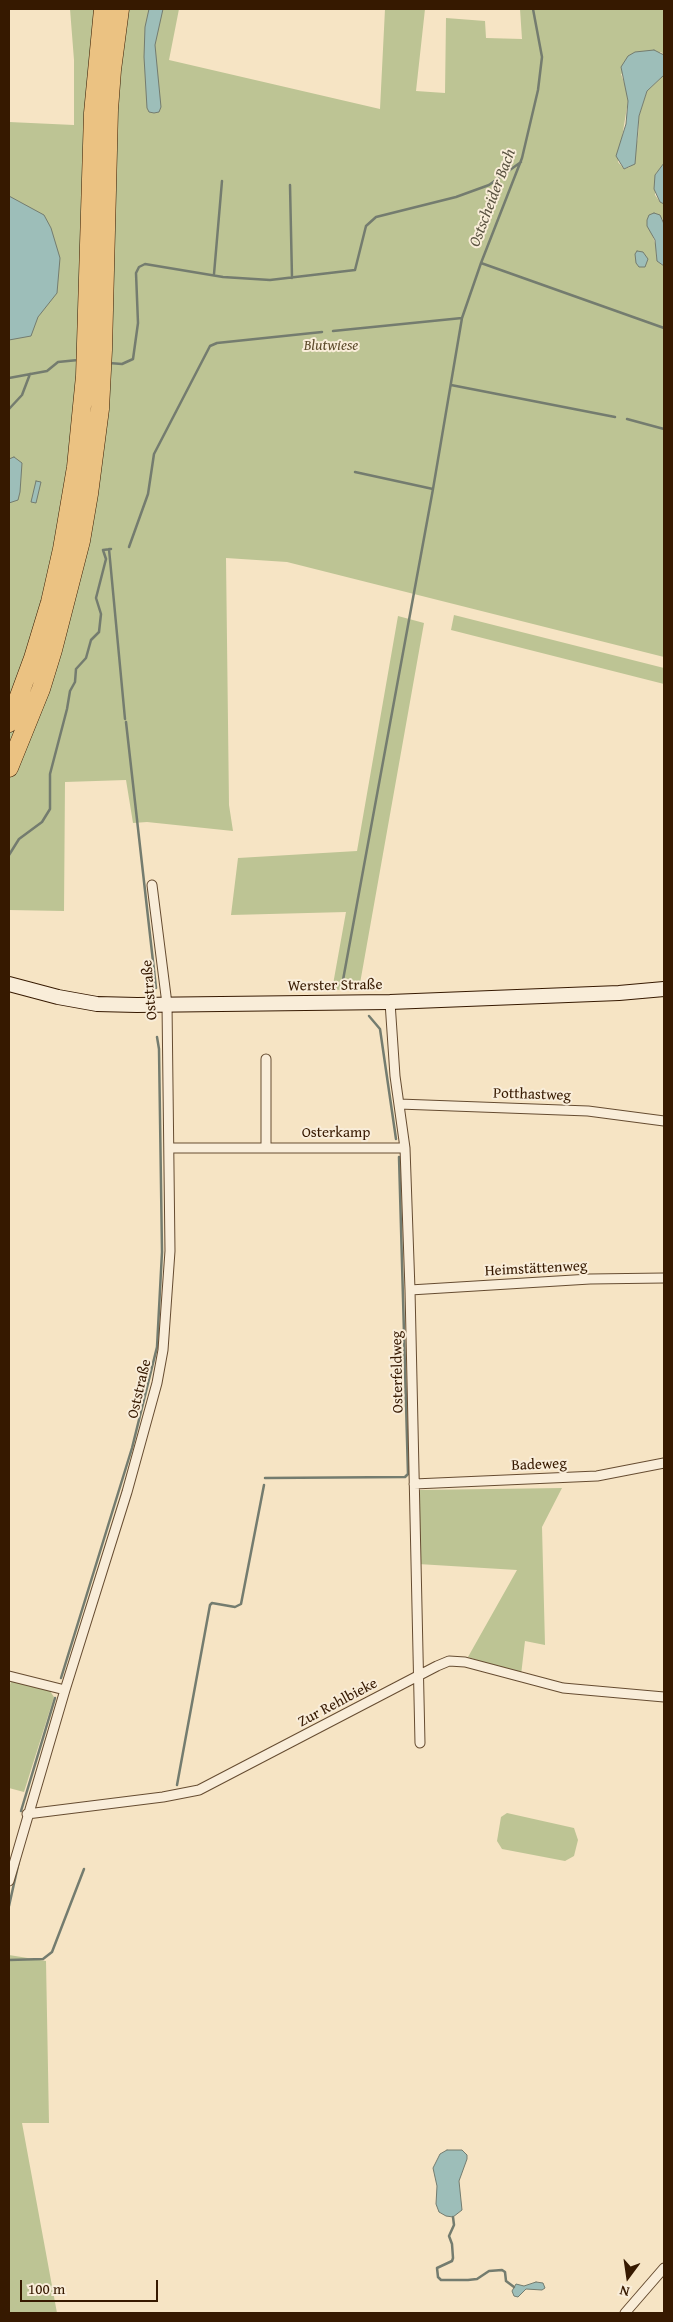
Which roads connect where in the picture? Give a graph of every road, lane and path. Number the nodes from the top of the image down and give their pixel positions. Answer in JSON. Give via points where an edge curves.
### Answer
{"nodes":[{"id":1,"x":103,"y":9,"type":"edge"},
{"id":2,"x":120,"y":9,"type":"edge"},
{"id":3,"x":94,"y":349,"type":"junction"},
{"id":4,"x":93,"y":376,"type":"junction"},
{"id":5,"x":9,"y":723,"type":"edge"},
{"id":6,"x":9,"y":768,"type":"edge"},
{"id":7,"x":152,"y":885,"type":"dead end"},
{"id":8,"x":9,"y":984,"type":"edge"},
{"id":9,"x":664,"y":988,"type":"edge"},
{"id":10,"x":390,"y":1002,"type":"junction"},
{"id":11,"x":167,"y":1004,"type":"junction"},
{"id":12,"x":266,"y":1059,"type":"dead end"},
{"id":13,"x":399,"y":1104,"type":"junction"},
{"id":14,"x":664,"y":1121,"type":"edge"},
{"id":15,"x":266,"y":1147,"type":"junction"},
{"id":16,"x":169,"y":1148,"type":"junction"},
{"id":17,"x":405,"y":1148,"type":"junction"},
{"id":18,"x":664,"y":1278,"type":"edge"},
{"id":19,"x":410,"y":1290,"type":"junction"},
{"id":20,"x":664,"y":1463,"type":"edge"},
{"id":21,"x":414,"y":1484,"type":"junction"},
{"id":22,"x":9,"y":1676,"type":"edge"},
{"id":23,"x":418,"y":1676,"type":"junction"},
{"id":24,"x":65,"y":1690,"type":"junction"},
{"id":25,"x":664,"y":1697,"type":"edge"},
{"id":26,"x":420,"y":1743,"type":"dead end"},
{"id":27,"x":27,"y":1814,"type":"junction"},
{"id":28,"x":9,"y":1881,"type":"edge"},
{"id":29,"x":664,"y":2268,"type":"edge"},
{"id":30,"x":624,"y":2313,"type":"edge"}],
"edges":[{"from":1,"to":3,"type":"highway","via":[[93,113]]},
{"from":2,"to":3,"type":"highway","via":[[112,70]]},
{"from":3,"to":4,"type":"highway"},
{"from":4,"to":5,"type":"highway","via":[[50,602]]},
{"from":4,"to":6,"type":"highway","via":[[96,445],[79,550],[48,665]]},
{"from":7,"to":11,"type":"street","name":"Oststraße"},
{"from":8,"to":11,"type":"main road","name":"Werster Straße","via":[[97,1004]]},
{"from":9,"to":10,"type":"main road","name":"Werster Straße","via":[[619,993]]},
{"from":10,"to":11,"type":"main road","name":"Werster Straße"},
{"from":10,"to":13,"type":"street","name":"Osterfeldweg"},
{"from":11,"to":16,"type":"street","name":"Oststraße"},
{"from":12,"to":15,"type":"street"},
{"from":13,"to":14,"type":"street","name":"Potthastweg","via":[[588,1111]]},
{"from":13,"to":17,"type":"street","name":"Osterfeldweg"},
{"from":15,"to":16,"type":"street","name":"Osterkamp"},
{"from":15,"to":17,"type":"street","name":"Osterkamp"},
{"from":16,"to":24,"type":"street","name":"Oststraße","via":[[170,1251],[157,1383],[127,1492]]},
{"from":17,"to":19,"type":"street","name":"Osterfeldweg"},
{"from":18,"to":19,"type":"street","name":"Heimstättenweg"},
{"from":19,"to":21,"type":"street","name":"Osterfeldweg"},
{"from":20,"to":21,"type":"street","name":"Badeweg","via":[[597,1476]]},
{"from":21,"to":23,"type":"street","name":"Osterfeldweg"},
{"from":22,"to":24,"type":"street"},
{"from":23,"to":25,"type":"street","name":"Zur Rehlbieke","via":[[450,1661],[464,1662],[563,1688]]},
{"from":23,"to":26,"type":"street","name":"Osterfeldweg"},
{"from":23,"to":27,"type":"street","name":"Zur Rehlbieke","via":[[199,1790]]},
{"from":24,"to":27,"type":"street","name":"Oststraße"},
{"from":27,"to":28,"type":"street","name":"Oststraße"},
{"from":29,"to":30,"type":"street"}]}
